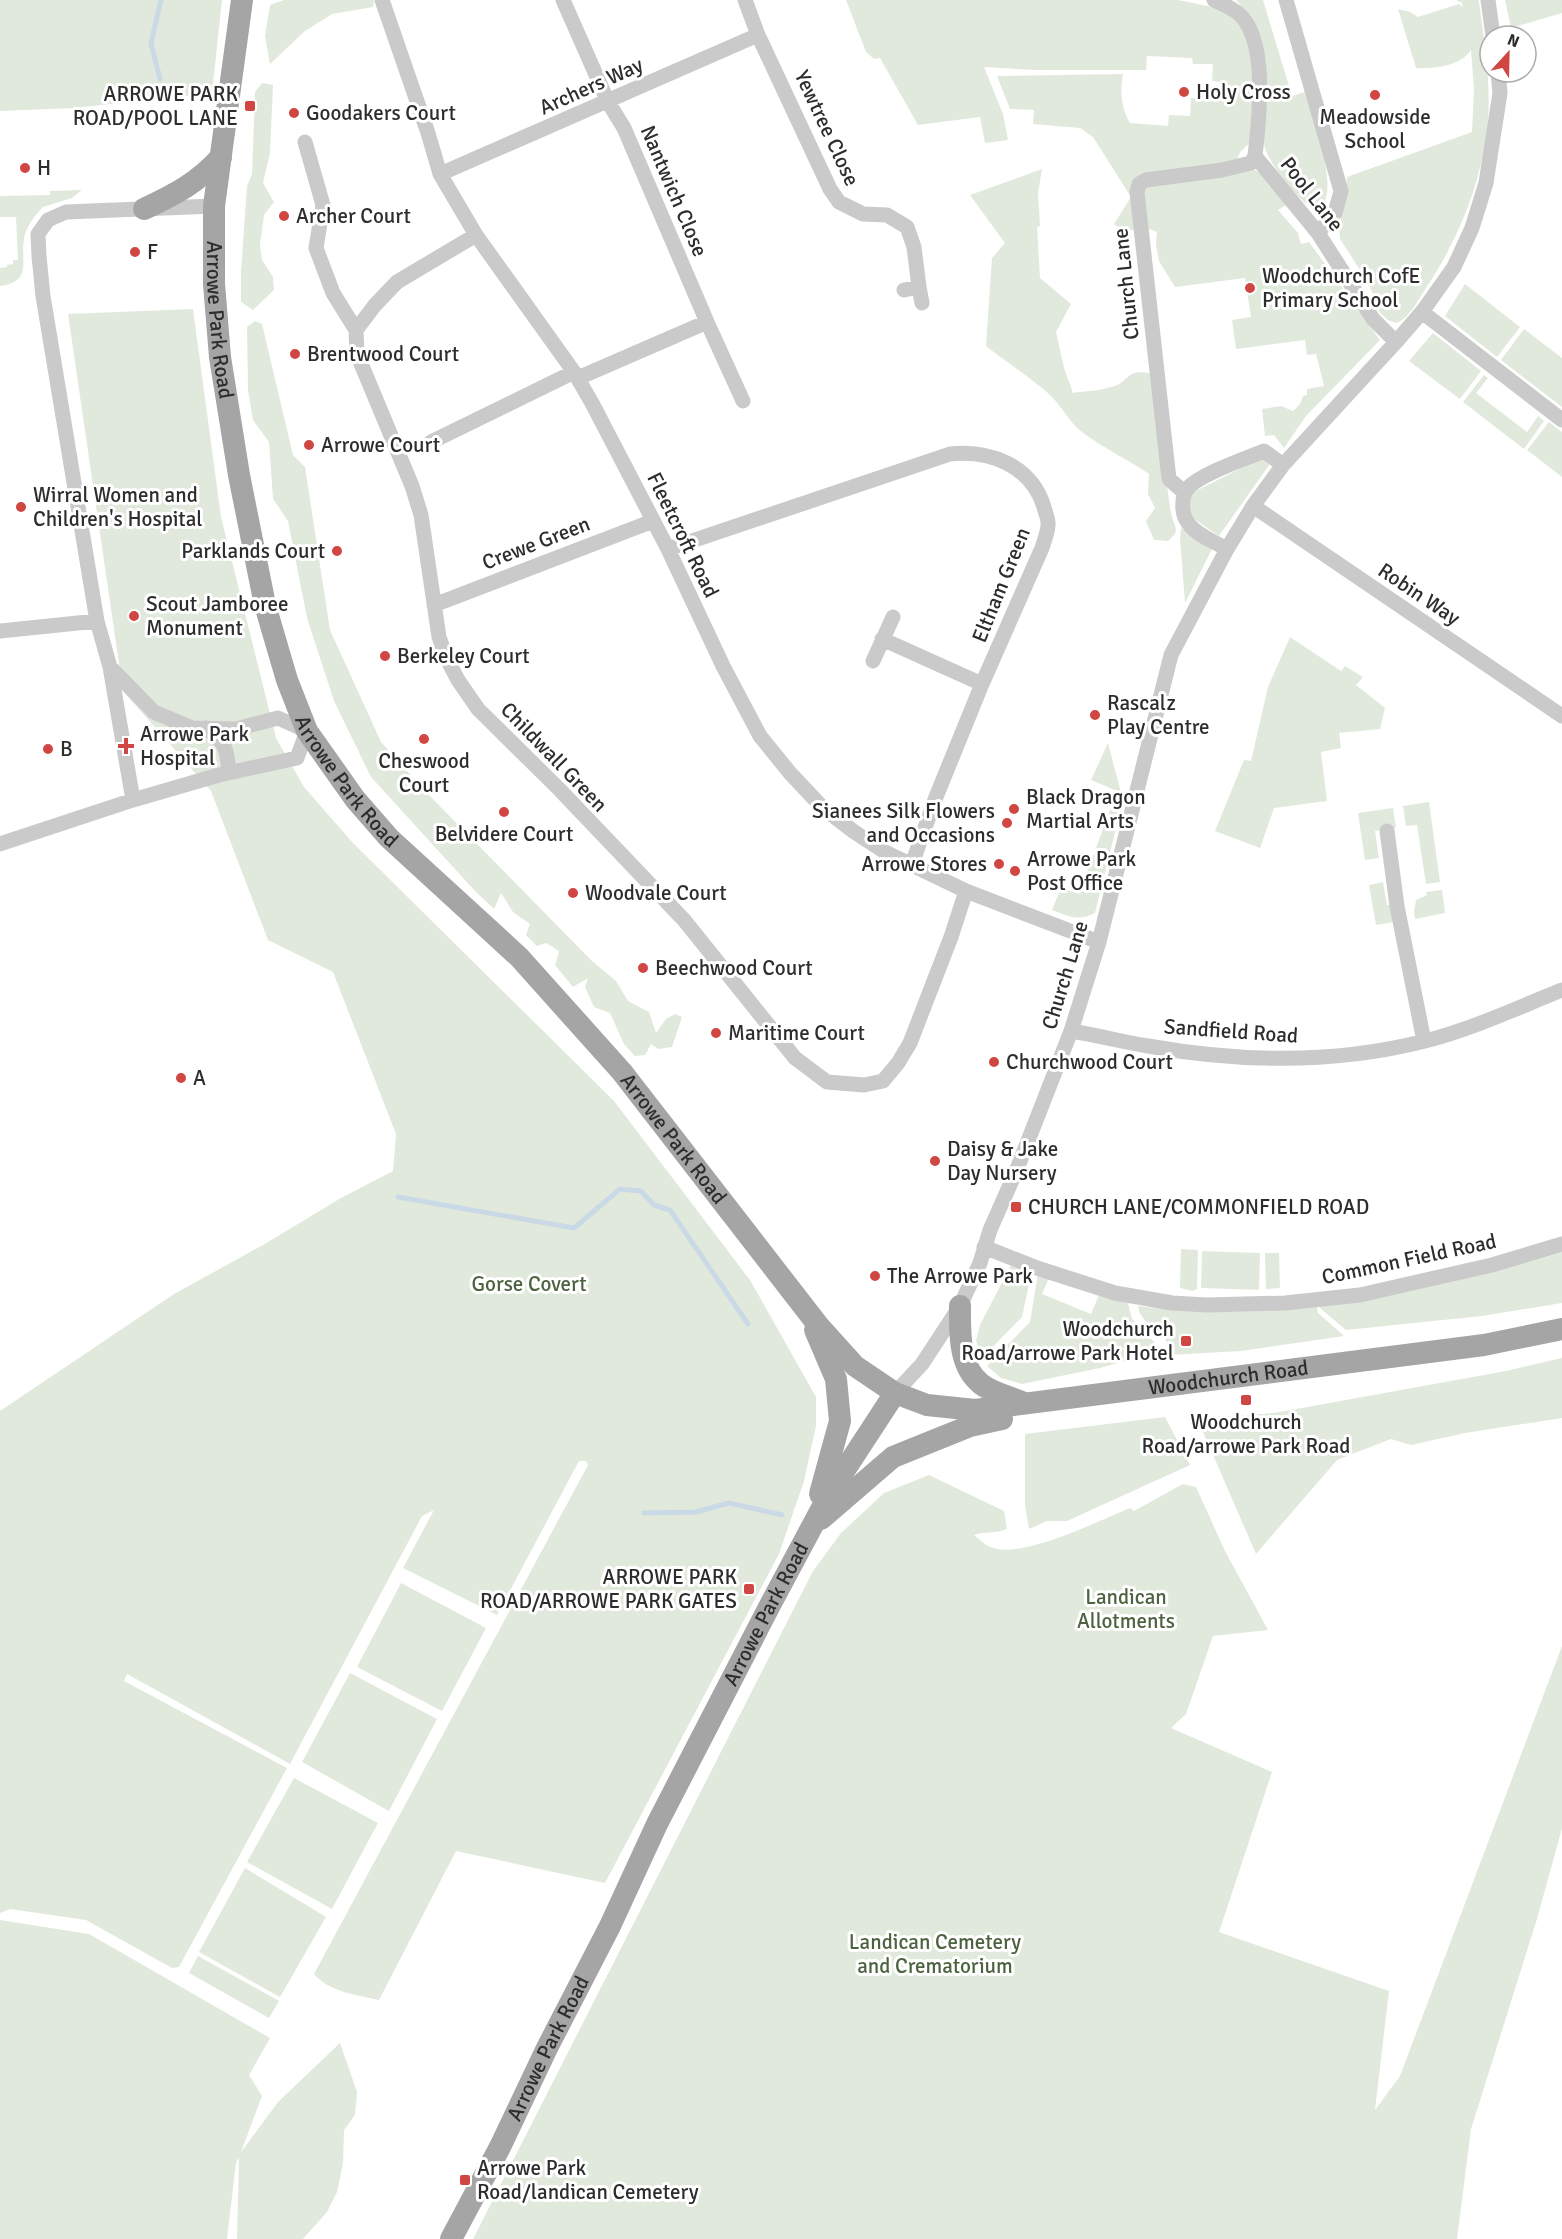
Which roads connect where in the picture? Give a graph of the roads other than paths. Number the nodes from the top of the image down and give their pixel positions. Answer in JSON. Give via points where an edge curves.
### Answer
{"nodes":[{"id":1,"x":242,"y":0,"type":"edge"},
{"id":2,"x":382,"y":0,"type":"edge"},
{"id":3,"x":563,"y":0,"type":"edge"},
{"id":4,"x":745,"y":0,"type":"edge"},
{"id":5,"x":1214,"y":0,"type":"edge"},
{"id":6,"x":1286,"y":0,"type":"edge"},
{"id":7,"x":1488,"y":0,"type":"edge"},
{"id":8,"x":1491,"y":24,"type":"edge"},
{"id":9,"x":758,"y":35,"type":"junction"},
{"id":10,"x":1499,"y":84,"type":"edge"},
{"id":11,"x":608,"y":102,"type":"junction"},
{"id":12,"x":305,"y":142,"type":"dead end"},
{"id":13,"x":1255,"y":156,"type":"junction"},
{"id":14,"x":221,"y":157,"type":"junction"},
{"id":15,"x":441,"y":174,"type":"junction"},
{"id":16,"x":214,"y":206,"type":"junction"},
{"id":17,"x":144,"y":209,"type":"junction"},
{"id":18,"x":1318,"y":233,"type":"junction"},
{"id":19,"x":476,"y":235,"type":"junction"},
{"id":20,"x":922,"y":303,"type":"dead end"},
{"id":21,"x":1422,"y":312,"type":"junction"},
{"id":22,"x":706,"y":322,"type":"junction"},
{"id":23,"x":356,"y":330,"type":"junction"},
{"id":24,"x":1396,"y":342,"type":"junction"},
{"id":25,"x":576,"y":375,"type":"junction"},
{"id":26,"x":743,"y":401,"type":"dead end"},
{"id":27,"x":1562,"y":420,"type":"edge"},
{"id":28,"x":431,"y":442,"type":"dead end"},
{"id":29,"x":1283,"y":465,"type":"junction"},
{"id":30,"x":1185,"y":493,"type":"junction"},
{"id":31,"x":1253,"y":506,"type":"junction"},
{"id":32,"x":653,"y":520,"type":"junction"},
{"id":33,"x":668,"y":549,"type":"junction"},
{"id":34,"x":1227,"y":549,"type":"junction"},
{"id":35,"x":434,"y":605,"type":"junction"},
{"id":36,"x":892,"y":617,"type":"dead end"},
{"id":37,"x":98,"y":621,"type":"junction"},
{"id":38,"x":0,"y":631,"type":"edge"},
{"id":39,"x":882,"y":639,"type":"junction"},
{"id":40,"x":873,"y":661,"type":"dead end"},
{"id":41,"x":110,"y":666,"type":"junction"},
{"id":42,"x":982,"y":684,"type":"junction"},
{"id":43,"x":1562,"y":716,"type":"edge"},
{"id":44,"x":206,"y":728,"type":"junction"},
{"id":45,"x":307,"y":731,"type":"junction"},
{"id":46,"x":230,"y":773,"type":"junction"},
{"id":47,"x":133,"y":800,"type":"junction"},
{"id":48,"x":1387,"y":831,"type":"dead end"},
{"id":49,"x":0,"y":844,"type":"edge"},
{"id":50,"x":912,"y":864,"type":"junction"},
{"id":51,"x":966,"y":891,"type":"junction"},
{"id":52,"x":1099,"y":942,"type":"junction"},
{"id":53,"x":1562,"y":990,"type":"edge"},
{"id":54,"x":1071,"y":1031,"type":"junction"},
{"id":55,"x":1424,"y":1041,"type":"junction"},
{"id":56,"x":1562,"y":1244,"type":"edge"},
{"id":57,"x":984,"y":1247,"type":"junction"},
{"id":58,"x":960,"y":1306,"type":"junction"},
{"id":59,"x":807,"y":1311,"type":"junction"},
{"id":60,"x":1562,"y":1329,"type":"edge"},
{"id":61,"x":1113,"y":1392,"type":"junction"},
{"id":62,"x":895,"y":1393,"type":"junction"},
{"id":63,"x":1025,"y":1403,"type":"junction"},
{"id":64,"x":811,"y":1527,"type":"junction"},
{"id":65,"x":451,"y":2239,"type":"edge"}],
"edges":[{"from":1,"to":14,"type":"main road","name":"Arrowe Park Road"},
{"from":2,"to":15,"type":"street","name":"Fleetcroft Road"},
{"from":3,"to":11,"type":"street","name":"Nantwich Close"},
{"from":4,"to":9,"type":"street","name":"Yewtree Close"},
{"from":5,"to":13,"type":"street","name":"Pool Lane","via":[[1239,14],[1256,46],[1261,92]]},
{"from":6,"to":18,"type":"street","via":[[1341,191],[1335,213]]},
{"from":7,"to":8,"type":"street"},
{"from":9,"to":11,"type":"street","name":"Archers Way"},
{"from":9,"to":20,"type":"street","name":"Yewtree Close","via":[[839,202],[863,214],[887,215],[907,226],[914,247],[912,289]]},
{"from":10,"to":21,"type":"street","name":"Church Lane","via":[[1486,183],[1472,228],[1454,267]]},
{"from":11,"to":15,"type":"street","name":"Archers Way"},
{"from":11,"to":22,"type":"street","name":"Nantwich Close","via":[[624,128]]},
{"from":12,"to":23,"type":"street","name":"Childwall Green","via":[[323,205],[316,248],[333,293]]},
{"from":13,"to":18,"type":"street","name":"Pool Lane"},
{"from":13,"to":30,"type":"street","name":"Church Lane","via":[[1251,163],[1222,170],[1146,180],[1139,184],[1137,192],[1169,479]]},
{"from":14,"to":16,"type":"main road","name":"Arrowe Park Road"},
{"from":14,"to":17,"type":"main road","via":[[191,185]]},
{"from":15,"to":19,"type":"street","name":"Fleetcroft Road"},
{"from":16,"to":17,"type":"street"},
{"from":16,"to":45,"type":"main road","name":"Arrowe Park Road","via":[[214,284],[220,357],[239,475],[265,605]]},
{"from":17,"to":37,"type":"street","via":[[66,212],[48,220],[38,234],[43,296]]},
{"from":18,"to":24,"type":"street","name":"Pool Lane","via":[[1373,319]]},
{"from":19,"to":23,"type":"street","via":[[398,282]]},
{"from":19,"to":25,"type":"street","name":"Fleetcroft Road"},
{"from":21,"to":24,"type":"street","name":"Church Lane"},
{"from":21,"to":27,"type":"street"},
{"from":22,"to":25,"type":"street"},
{"from":22,"to":26,"type":"street","name":"Nantwich Close"},
{"from":23,"to":35,"type":"street","name":"Childwall Green","via":[[357,354],[421,515]]},
{"from":24,"to":29,"type":"street","name":"Church Lane"},
{"from":25,"to":28,"type":"street"},
{"from":25,"to":32,"type":"street","name":"Fleetcroft Road"},
{"from":29,"to":30,"type":"street","via":[[1264,451],[1199,479]]},
{"from":29,"to":31,"type":"street","name":"Church Lane"},
{"from":30,"to":34,"type":"street","via":[[1183,509],[1188,523]]},
{"from":31,"to":34,"type":"street","name":"Church Lane"},
{"from":31,"to":43,"type":"street","name":"Robin Way"},
{"from":32,"to":33,"type":"street","name":"Fleetcroft Road"},
{"from":32,"to":35,"type":"street","name":"Crewe Green"},
{"from":33,"to":42,"type":"street","name":"Eltham Green","via":[[950,454],[971,452],[1005,462],[1019,471],[1040,496],[1049,524],[1026,589]]},
{"from":33,"to":50,"type":"street","name":"Fleetcroft Road","via":[[760,736],[822,807],[885,852]]},
{"from":34,"to":52,"type":"street","name":"Church Lane","via":[[1171,655]]},
{"from":35,"to":51,"type":"street","name":"Childwall Green","via":[[447,659],[478,709],[684,921],[795,1058],[827,1082],[864,1085],[883,1081],[898,1063],[910,1042]]},
{"from":36,"to":39,"type":"street"},
{"from":37,"to":38,"type":"street"},
{"from":37,"to":41,"type":"street"},
{"from":39,"to":40,"type":"street"},
{"from":39,"to":42,"type":"street"},
{"from":41,"to":44,"type":"street","via":[[154,712],[192,728]]},
{"from":41,"to":47,"type":"street"},
{"from":42,"to":50,"type":"street","name":"Eltham Green"},
{"from":44,"to":45,"type":"street","via":[[236,729],[278,718]]},
{"from":44,"to":46,"type":"street","via":[[226,748]]},
{"from":45,"to":46,"type":"street","via":[[297,758]]},
{"from":45,"to":59,"type":"main road","name":"Arrowe Park Road","via":[[355,799],[389,838],[519,957],[622,1072]]},
{"from":46,"to":47,"type":"street"},
{"from":47,"to":49,"type":"street"},
{"from":48,"to":55,"type":"street","via":[[1397,906]]},
{"from":50,"to":51,"type":"street","name":"Fleetcroft Road"},
{"from":51,"to":52,"type":"street","name":"Fleetcroft Road"},
{"from":52,"to":54,"type":"street","name":"Church Lane"},
{"from":53,"to":55,"type":"street","name":"Sandfield Road"},
{"from":54,"to":55,"type":"street","name":"Sandfield Road","via":[[1148,1046],[1258,1057],[1336,1055]]},
{"from":54,"to":57,"type":"street","name":"Church Lane"},
{"from":56,"to":57,"type":"street","name":"Common Field Road","via":[[1360,1295],[1285,1303],[1207,1305],[1115,1293]]},
{"from":57,"to":58,"type":"street","name":"Church Lane"},
{"from":58,"to":62,"type":"street","name":"Church Lane","via":[[922,1364]]},
{"from":58,"to":63,"type":"main road","via":[[960,1341],[967,1368],[981,1384]]},
{"from":59,"to":62,"type":"main road","name":"Arrowe Park Road","via":[[855,1365]]},
{"from":59,"to":64,"type":"main road","via":[[836,1379],[840,1421]]},
{"from":60,"to":61,"type":"main road","name":"Woodchurch Road","via":[[1484,1345]]},
{"from":61,"to":63,"type":"main road","name":"Woodchurch Road"},
{"from":61,"to":64,"type":"main road","via":[[970,1426],[893,1457]]},
{"from":62,"to":63,"type":"main road","name":"Woodchurch Road","via":[[927,1405],[975,1410]]},
{"from":62,"to":64,"type":"main road","name":"Arrowe Park Road"},
{"from":64,"to":65,"type":"main road","name":"Arrowe Park Road","via":[[657,1824],[610,1926]]}]}
